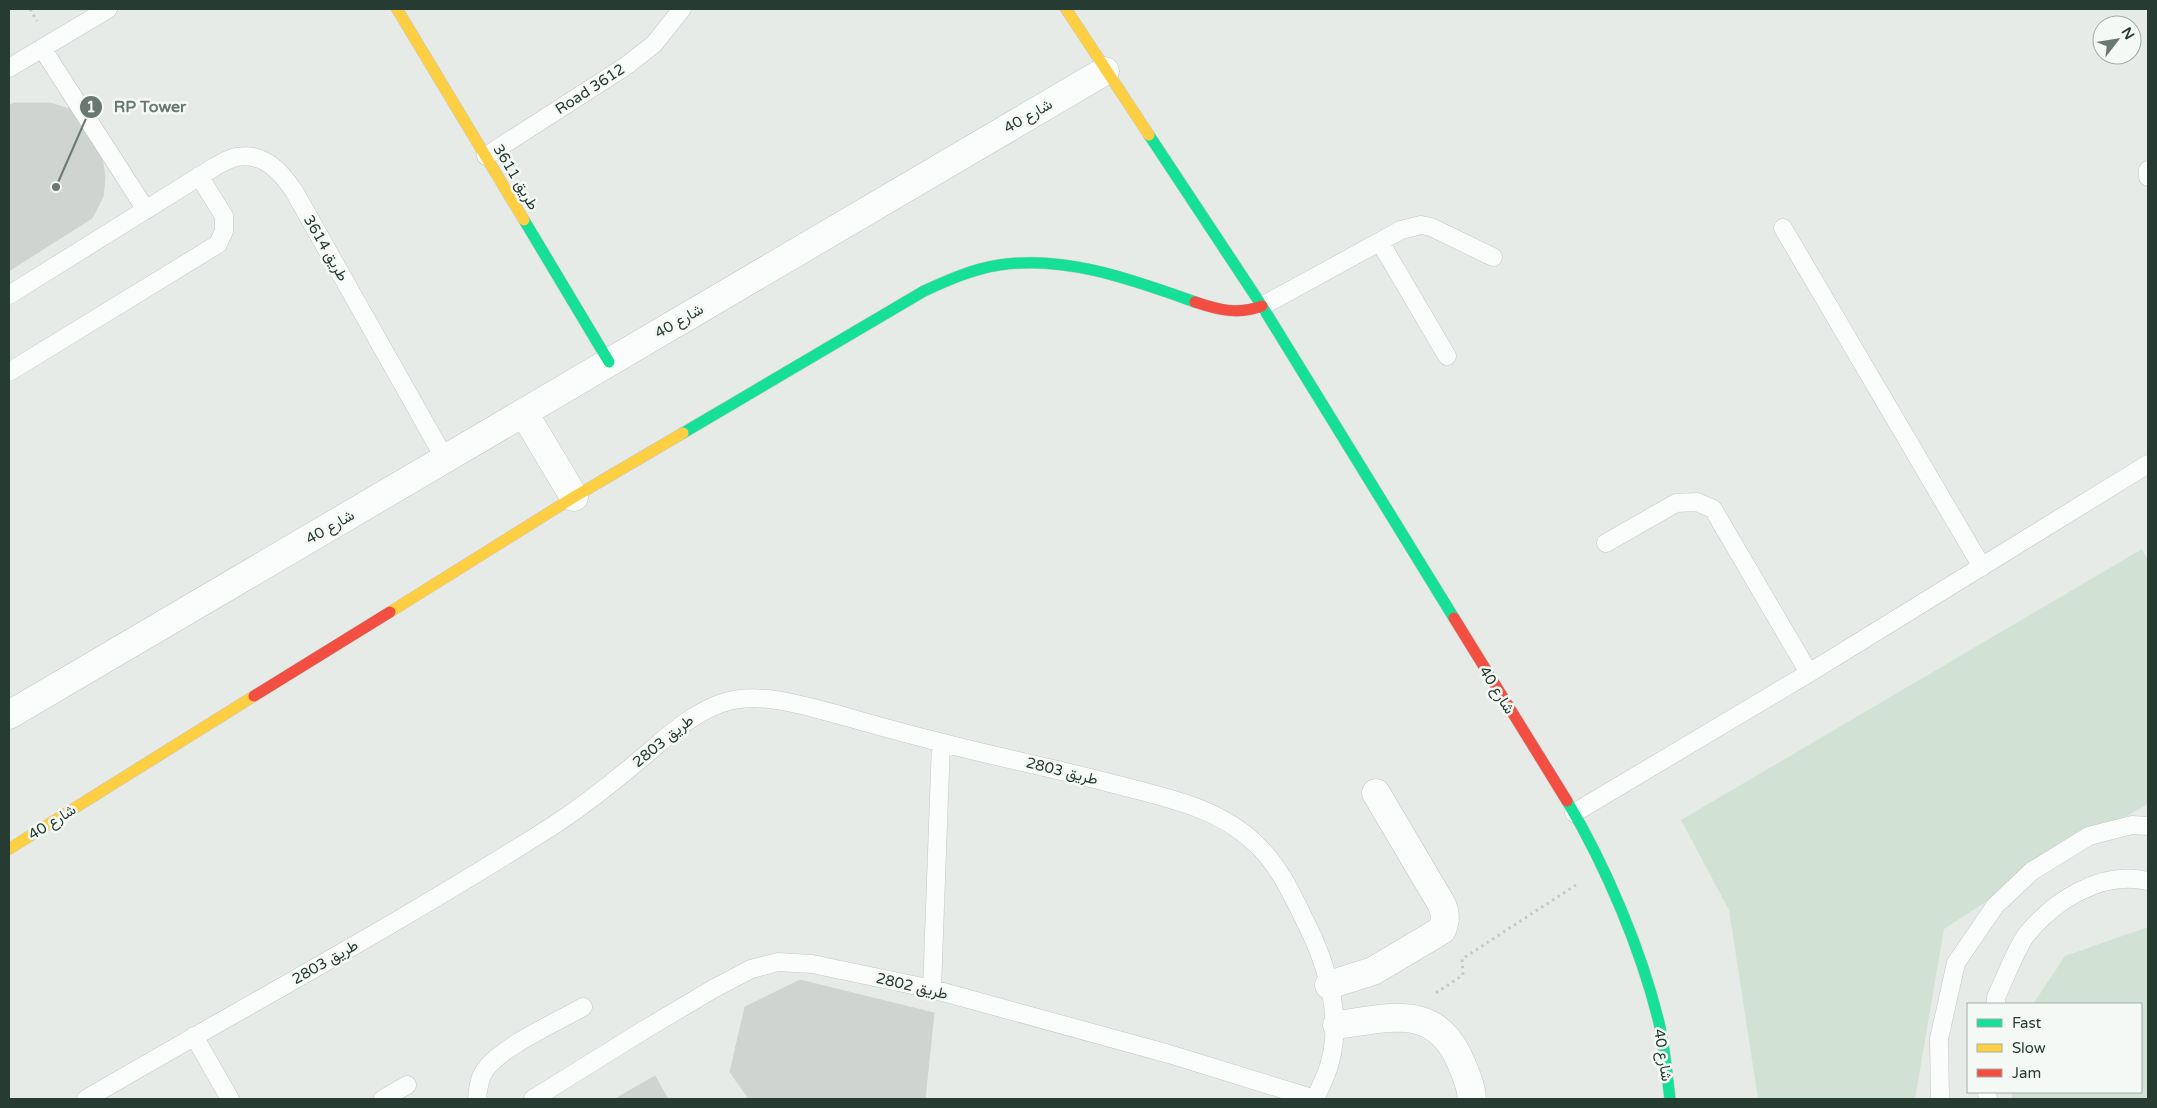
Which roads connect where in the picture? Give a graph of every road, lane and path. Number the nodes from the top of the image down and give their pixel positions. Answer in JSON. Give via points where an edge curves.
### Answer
{"nodes":[{"id":1,"x":108,"y":9,"type":"edge"},
{"id":2,"x":397,"y":9,"type":"edge"},
{"id":3,"x":682,"y":9,"type":"edge"},
{"id":4,"x":1066,"y":9,"type":"edge"},
{"id":5,"x":42,"y":48,"type":"junction"},
{"id":6,"x":9,"y":68,"type":"edge"},
{"id":7,"x":1105,"y":71,"type":"junction"},
{"id":8,"x":486,"y":156,"type":"junction"},
{"id":9,"x":2148,"y":170,"type":"edge"},
{"id":10,"x":200,"y":176,"type":"junction"},
{"id":11,"x":2148,"y":177,"type":"edge"},
{"id":12,"x":146,"y":210,"type":"junction"},
{"id":13,"x":1783,"y":228,"type":"dead end"},
{"id":14,"x":1380,"y":242,"type":"junction"},
{"id":15,"x":1493,"y":257,"type":"dead end"},
{"id":16,"x":9,"y":294,"type":"edge"},
{"id":17,"x":1262,"y":306,"type":"junction"},
{"id":18,"x":1447,"y":356,"type":"dead end"},
{"id":19,"x":609,"y":362,"type":"junction"},
{"id":20,"x":9,"y":372,"type":"edge"},
{"id":21,"x":524,"y":413,"type":"junction"},
{"id":22,"x":445,"y":458,"type":"junction"},
{"id":23,"x":2148,"y":464,"type":"edge"},
{"id":24,"x":574,"y":497,"type":"junction"},
{"id":25,"x":1606,"y":544,"type":"dead end"},
{"id":26,"x":1982,"y":567,"type":"junction"},
{"id":27,"x":1809,"y":673,"type":"junction"},
{"id":28,"x":9,"y":715,"type":"edge"},
{"id":29,"x":941,"y":743,"type":"junction"},
{"id":30,"x":1376,"y":793,"type":"dead end"},
{"id":31,"x":1574,"y":813,"type":"junction"},
{"id":32,"x":2148,"y":826,"type":"edge"},
{"id":33,"x":9,"y":849,"type":"edge"},
{"id":34,"x":1602,"y":868,"type":"junction"},
{"id":35,"x":2148,"y":881,"type":"edge"},
{"id":36,"x":1330,"y":985,"type":"junction"},
{"id":37,"x":932,"y":989,"type":"junction"},
{"id":38,"x":1996,"y":1003,"type":"edge"},
{"id":39,"x":583,"y":1007,"type":"dead end"},
{"id":40,"x":1428,"y":1022,"type":"junction"},
{"id":41,"x":1337,"y":1025,"type":"junction"},
{"id":42,"x":194,"y":1036,"type":"junction"},
{"id":43,"x":407,"y":1085,"type":"dead end"},
{"id":44,"x":86,"y":1099,"type":"edge"},
{"id":45,"x":230,"y":1099,"type":"edge"},
{"id":46,"x":383,"y":1099,"type":"edge"},
{"id":47,"x":477,"y":1099,"type":"edge"},
{"id":48,"x":533,"y":1099,"type":"edge"},
{"id":49,"x":1315,"y":1099,"type":"edge"},
{"id":50,"x":1472,"y":1099,"type":"edge"},
{"id":51,"x":1670,"y":1099,"type":"edge"},
{"id":52,"x":1940,"y":1099,"type":"edge"}],
"edges":[{"from":1,"to":5,"type":"lane"},
{"from":2,"to":8,"type":"street","name":"طريق 3611"},
{"from":3,"to":8,"type":"lane","name":"Road 3612","via":[[654,44],[626,66]]},
{"from":4,"to":7,"type":"street"},
{"from":5,"to":6,"type":"lane"},
{"from":5,"to":12,"type":"lane"},
{"from":7,"to":17,"type":"street","name":"شارع 40"},
{"from":7,"to":19,"type":"street","name":"شارع 40"},
{"from":8,"to":19,"type":"street","name":"طريق 3611"},
{"from":9,"to":11,"type":"lane"},
{"from":10,"to":12,"type":"lane","name":"طريق 3614"},
{"from":10,"to":20,"type":"lane","via":[[224,216],[224,231],[218,244]]},
{"from":10,"to":22,"type":"lane","name":"طريق 3614","via":[[238,156],[261,158],[281,172]]},
{"from":12,"to":16,"type":"lane","name":"طريق 3614"},
{"from":13,"to":26,"type":"lane"},
{"from":14,"to":15,"type":"lane","via":[[1401,230],[1421,225]]},
{"from":14,"to":17,"type":"lane"},
{"from":14,"to":18,"type":"lane"},
{"from":17,"to":24,"type":"street","name":"شارع 40","via":[[1248,311],[1220,310],[1082,267],[1041,262],[1001,264],[962,274],[924,291]]},
{"from":17,"to":31,"type":"street","name":"شارع 40"},
{"from":19,"to":21,"type":"street","name":"شارع 40"},
{"from":21,"to":22,"type":"street","name":"شارع 40"},
{"from":21,"to":24,"type":"street"},
{"from":22,"to":28,"type":"street","name":"شارع 40"},
{"from":23,"to":26,"type":"lane"},
{"from":24,"to":33,"type":"street","name":"شارع 40"},
{"from":25,"to":27,"type":"lane","via":[[1676,503],[1697,502],[1713,509]]},
{"from":26,"to":27,"type":"lane"},
{"from":27,"to":31,"type":"lane"},
{"from":29,"to":36,"type":"lane","name":"طريق 2803","via":[[1175,800],[1207,810],[1236,827],[1261,849],[1281,876],[1320,953]]},
{"from":29,"to":37,"type":"lane"},
{"from":29,"to":42,"type":"lane","name":"طريق 2803","via":[[788,702],[758,698],[726,702],[697,714],[561,820],[494,864]]},
{"from":30,"to":36,"type":"street","via":[[1441,903],[1445,921],[1442,930],[1379,967]]},
{"from":31,"to":34,"type":"street","name":"شارع 40"},
{"from":32,"to":52,"type":"lane","via":[[2132,825],[2089,836],[2032,871],[1995,906],[1956,963],[1939,1039]]},
{"from":34,"to":40,"type":"path","via":[[1462,959],[1463,974],[1436,993]]},
{"from":34,"to":51,"type":"street","name":"شارع 40","via":[[1639,957],[1660,1028]]},
{"from":35,"to":38,"type":"lane","via":[[2105,880],[2063,900],[2026,935]]},
{"from":36,"to":41,"type":"lane","name":"طريق 2803"},
{"from":37,"to":48,"type":"lane","name":"طريق 2802","via":[[812,964],[778,962],[751,969]]},
{"from":37,"to":49,"type":"lane","name":"طريق 2802","via":[[1169,1054]]},
{"from":39,"to":47,"type":"lane","via":[[495,1059],[484,1071]]},
{"from":40,"to":41,"type":"street","via":[[1410,1017]]},
{"from":40,"to":50,"type":"street","via":[[1444,1034],[1455,1049]]},
{"from":41,"to":49,"type":"lane","name":"طريق 2803","via":[[1330,1063]]},
{"from":42,"to":44,"type":"lane","name":"طريق 2803"},
{"from":42,"to":45,"type":"lane"},
{"from":43,"to":46,"type":"lane"}]}
